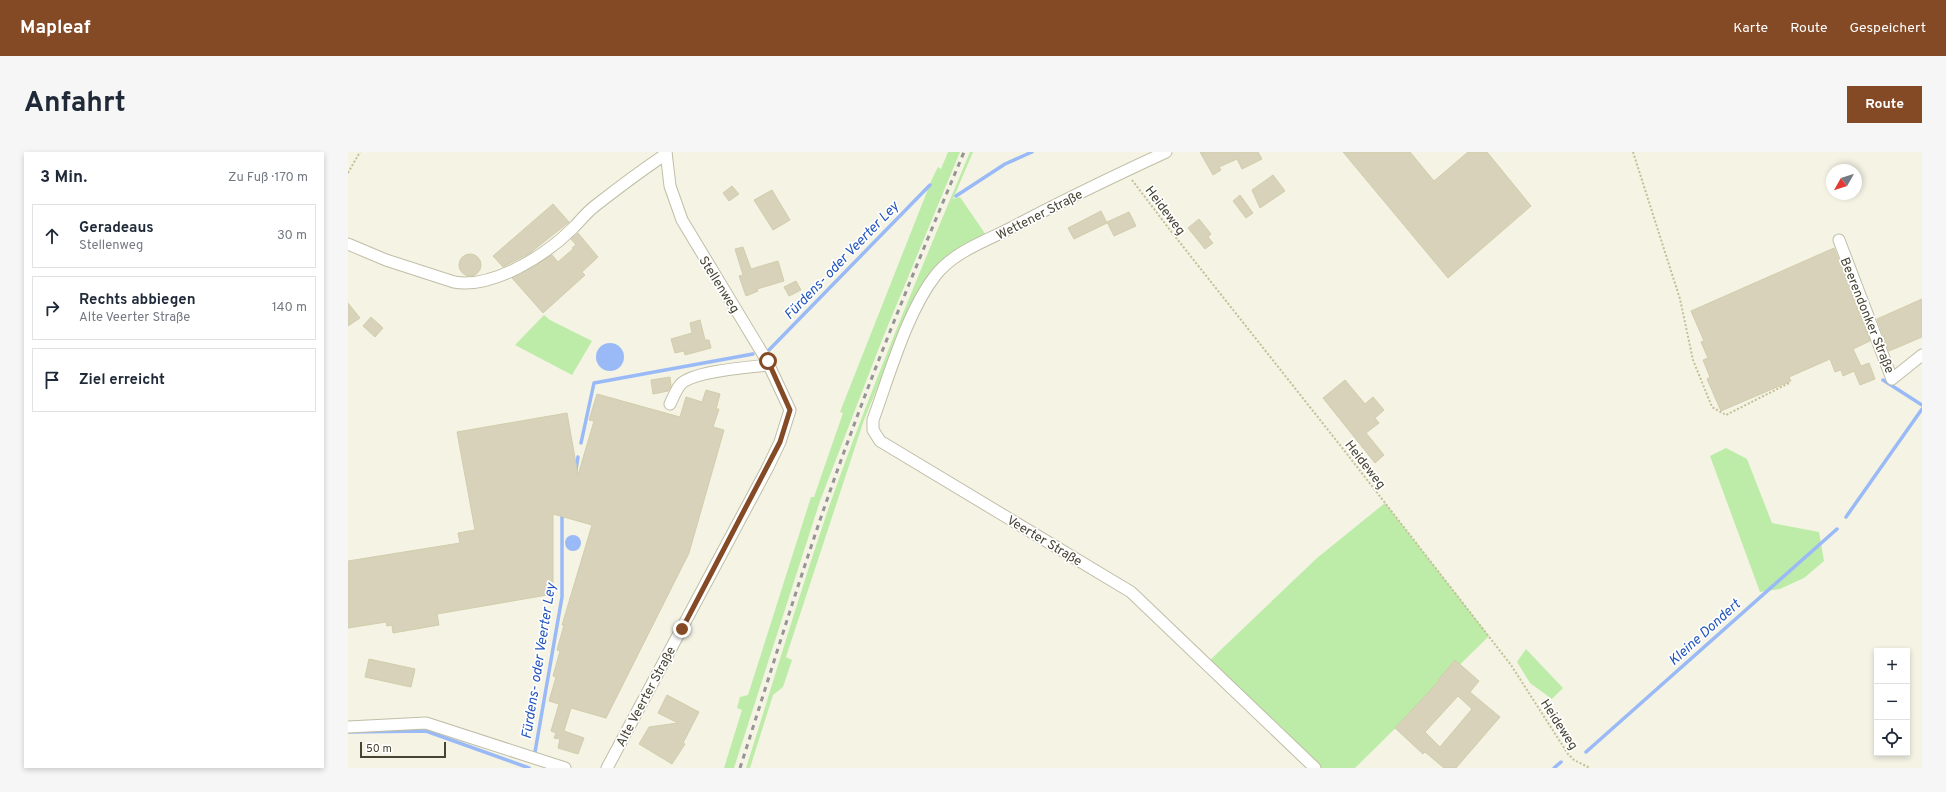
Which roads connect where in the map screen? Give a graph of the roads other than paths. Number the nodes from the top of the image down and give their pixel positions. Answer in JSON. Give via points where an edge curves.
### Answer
{"nodes":[{"id":1,"x":1166,"y":152,"type":"edge"},
{"id":2,"x":666,"y":153,"type":"edge"},
{"id":3,"x":1839,"y":240,"type":"dead end"},
{"id":4,"x":348,"y":244,"type":"edge"},
{"id":5,"x":924,"y":291,"type":"joint"},
{"id":6,"x":1922,"y":355,"type":"edge"},
{"id":7,"x":769,"y":365,"type":"junction"},
{"id":8,"x":670,"y":404,"type":"dead end"},
{"id":9,"x":790,"y":410,"type":"joint"},
{"id":10,"x":348,"y":727,"type":"edge"},
{"id":11,"x":565,"y":768,"type":"edge"},
{"id":12,"x":607,"y":768,"type":"edge"},
{"id":13,"x":1315,"y":768,"type":"edge"}],
"edges":[{"from":1,"to":5,"type":"street","name":"Wettener Straße","via":[[959,254],[936,274]]},
{"from":2,"to":4,"type":"street","via":[[594,207],[540,254],[507,272],[480,282],[454,282],[386,260]]},
{"from":2,"to":7,"type":"street","name":"Stellenweg","via":[[670,186],[682,220]]},
{"from":3,"to":6,"type":"street","name":"Beerendonker Straße","via":[[1892,379]]},
{"from":5,"to":13,"type":"street","name":"Veerter Straße","via":[[873,420],[873,430],[880,441],[1131,592]]},
{"from":7,"to":8,"type":"street","via":[[703,374],[686,380],[680,385]]},
{"from":7,"to":9,"type":"street","name":"Stellenweg"},
{"from":9,"to":12,"type":"street","name":"Alte Veerter Straße","via":[[780,442],[767,469]]},
{"from":10,"to":11,"type":"street","via":[[426,723]]}]}
